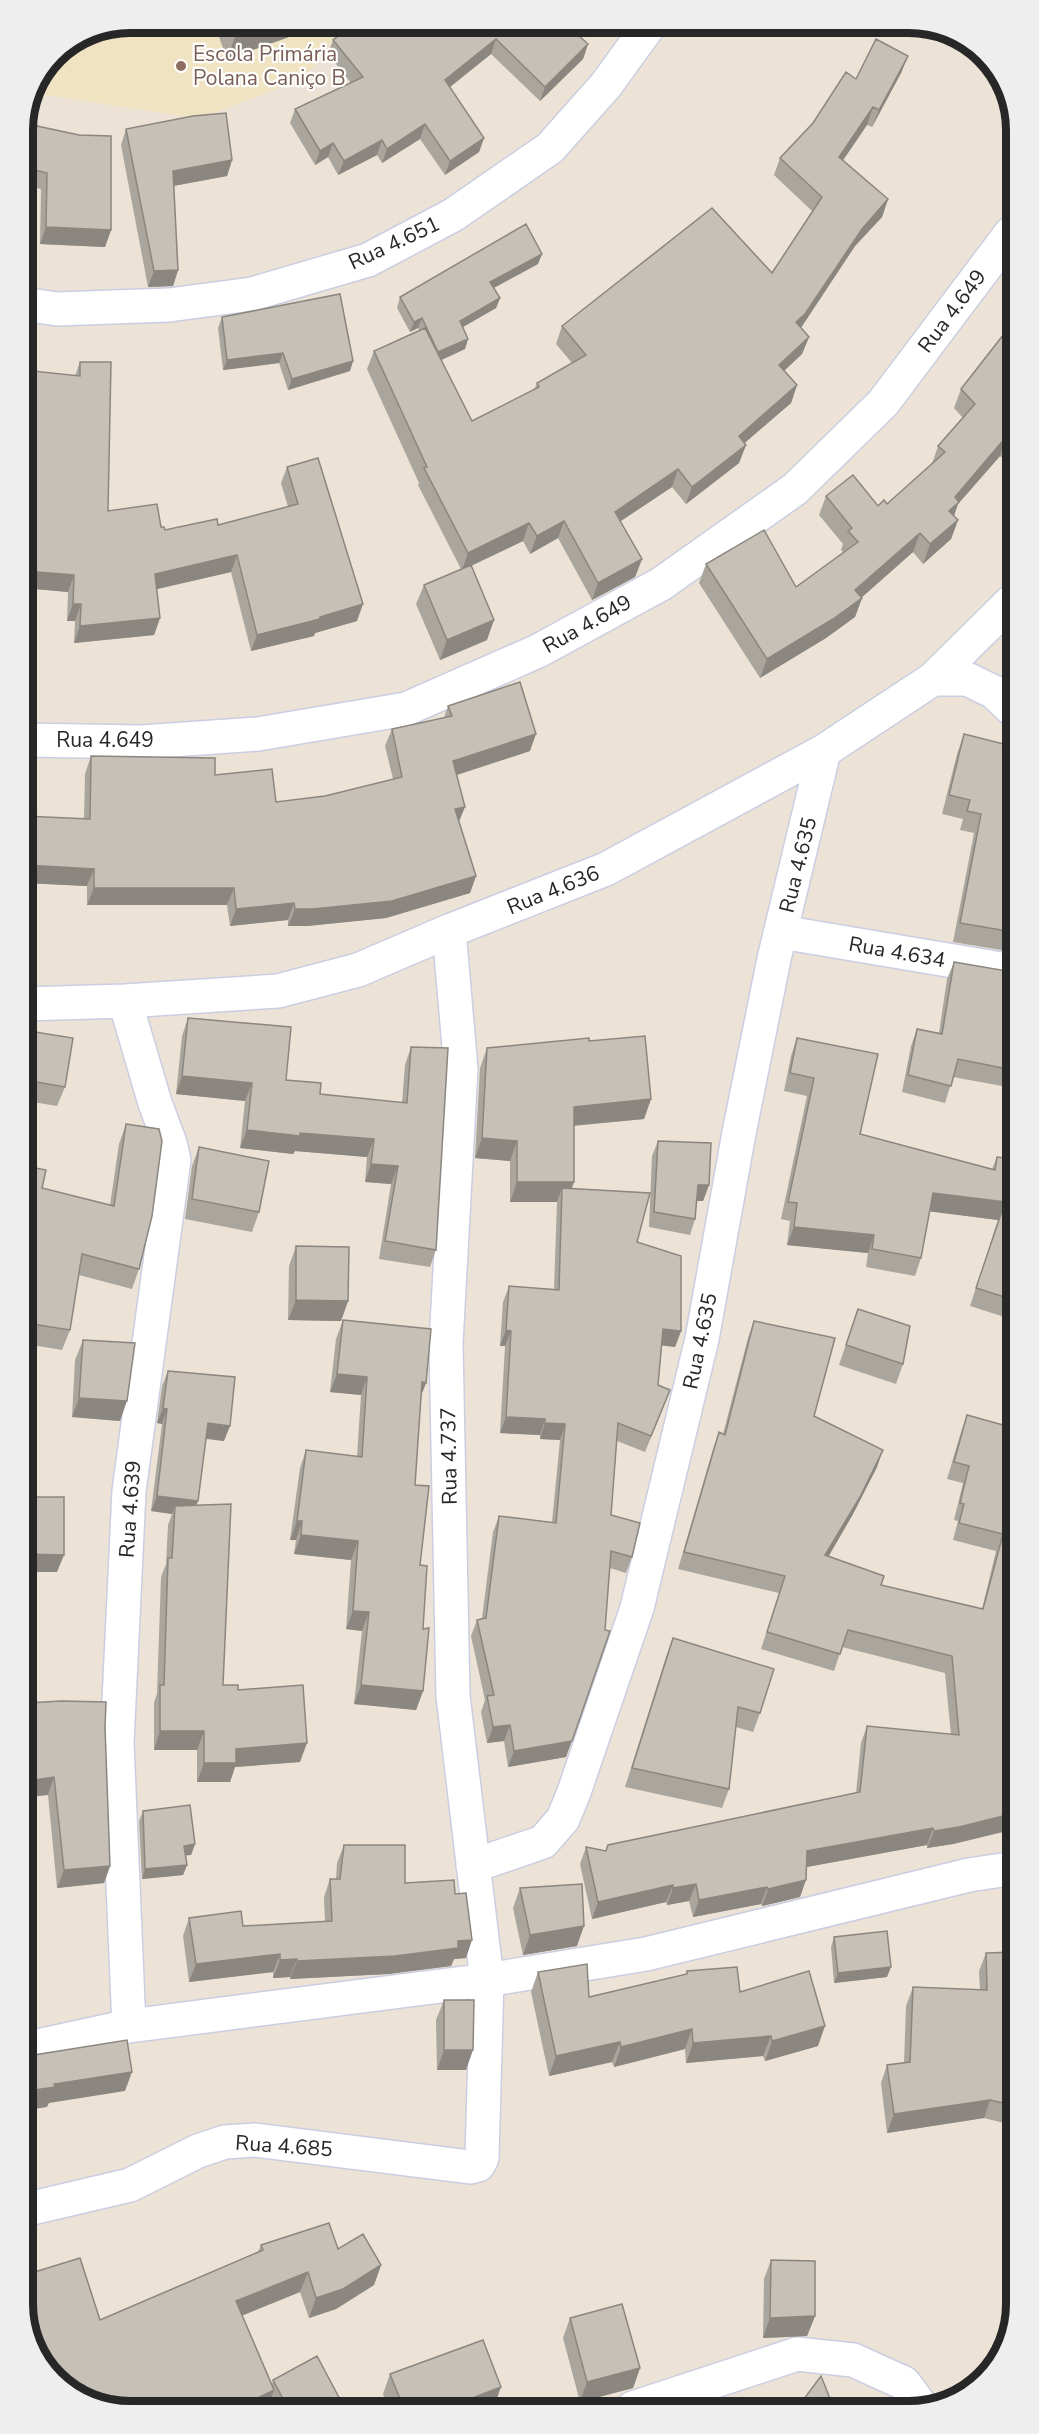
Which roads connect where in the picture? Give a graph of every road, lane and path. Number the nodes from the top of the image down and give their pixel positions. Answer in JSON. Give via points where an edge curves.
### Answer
{"nodes":[{"id":1,"x":644,"y":33,"type":"edge"},
{"id":2,"x":1006,"y":240,"type":"edge"},
{"id":3,"x":33,"y":305,"type":"edge"},
{"id":4,"x":1006,"y":607,"type":"edge"},
{"id":5,"x":933,"y":679,"type":"junction"},
{"id":6,"x":1006,"y":703,"type":"edge"},
{"id":7,"x":33,"y":740,"type":"edge"},
{"id":8,"x":824,"y":752,"type":"junction"},
{"id":9,"x":449,"y":931,"type":"junction"},
{"id":10,"x":781,"y":932,"type":"junction"},
{"id":11,"x":1006,"y":970,"type":"edge"},
{"id":12,"x":125,"y":1002,"type":"junction"},
{"id":13,"x":33,"y":1004,"type":"edge"},
{"id":14,"x":473,"y":1866,"type":"junction"},
{"id":15,"x":1006,"y":1869,"type":"edge"},
{"id":16,"x":487,"y":1980,"type":"junction"},
{"id":17,"x":129,"y":2026,"type":"junction"},
{"id":18,"x":33,"y":2047,"type":"edge"},
{"id":19,"x":478,"y":2165,"type":"joint"},
{"id":20,"x":33,"y":2208,"type":"edge"},
{"id":21,"x":917,"y":2400,"type":"edge"},
{"id":22,"x":654,"y":2401,"type":"edge"}],
"edges":[{"from":1,"to":3,"type":"street","name":"Rua 4.651","via":[[606,85],[550,148],[453,215],[368,260],[252,294],[169,305],[57,309]]},
{"from":2,"to":7,"type":"street","name":"Rua 4.649","via":[[883,403],[795,489],[661,584],[538,651],[406,709],[258,734],[142,742]]},
{"from":4,"to":5,"type":"street","name":"Rua 4.636"},
{"from":5,"to":6,"type":"street","via":[[967,679],[994,692]]},
{"from":5,"to":8,"type":"street","name":"Rua 4.636"},
{"from":8,"to":9,"type":"street","name":"Rua 4.636","via":[[606,869]]},
{"from":8,"to":10,"type":"street","name":"Rua 4.635"},
{"from":9,"to":12,"type":"street","name":"Rua 4.636","via":[[358,970],[278,991]]},
{"from":9,"to":14,"type":"street","name":"Rua 4.737","via":[[461,1069],[446,1343],[453,1696]]},
{"from":10,"to":11,"type":"street","name":"Rua 4.634"},
{"from":10,"to":14,"type":"street","name":"Rua 4.635","via":[[702,1339],[637,1608],[563,1819],[543,1842]]},
{"from":12,"to":13,"type":"street","name":"Rua 4.636"},
{"from":12,"to":17,"type":"street","name":"Rua 4.639","via":[[174,1160],[129,1502],[117,1743]]},
{"from":14,"to":16,"type":"street","name":"Rua 4.737"},
{"from":15,"to":16,"type":"street","via":[[646,1954]]},
{"from":16,"to":17,"type":"street"},
{"from":16,"to":19,"type":"street","name":"Rua 4.737","via":[[482,2158]]},
{"from":17,"to":18,"type":"street"},
{"from":19,"to":20,"type":"street","name":"Rua 4.685","via":[[256,2140],[225,2142],[130,2185]]},
{"from":21,"to":22,"type":"street","via":[[904,2383],[853,2360],[798,2354]]}]}
